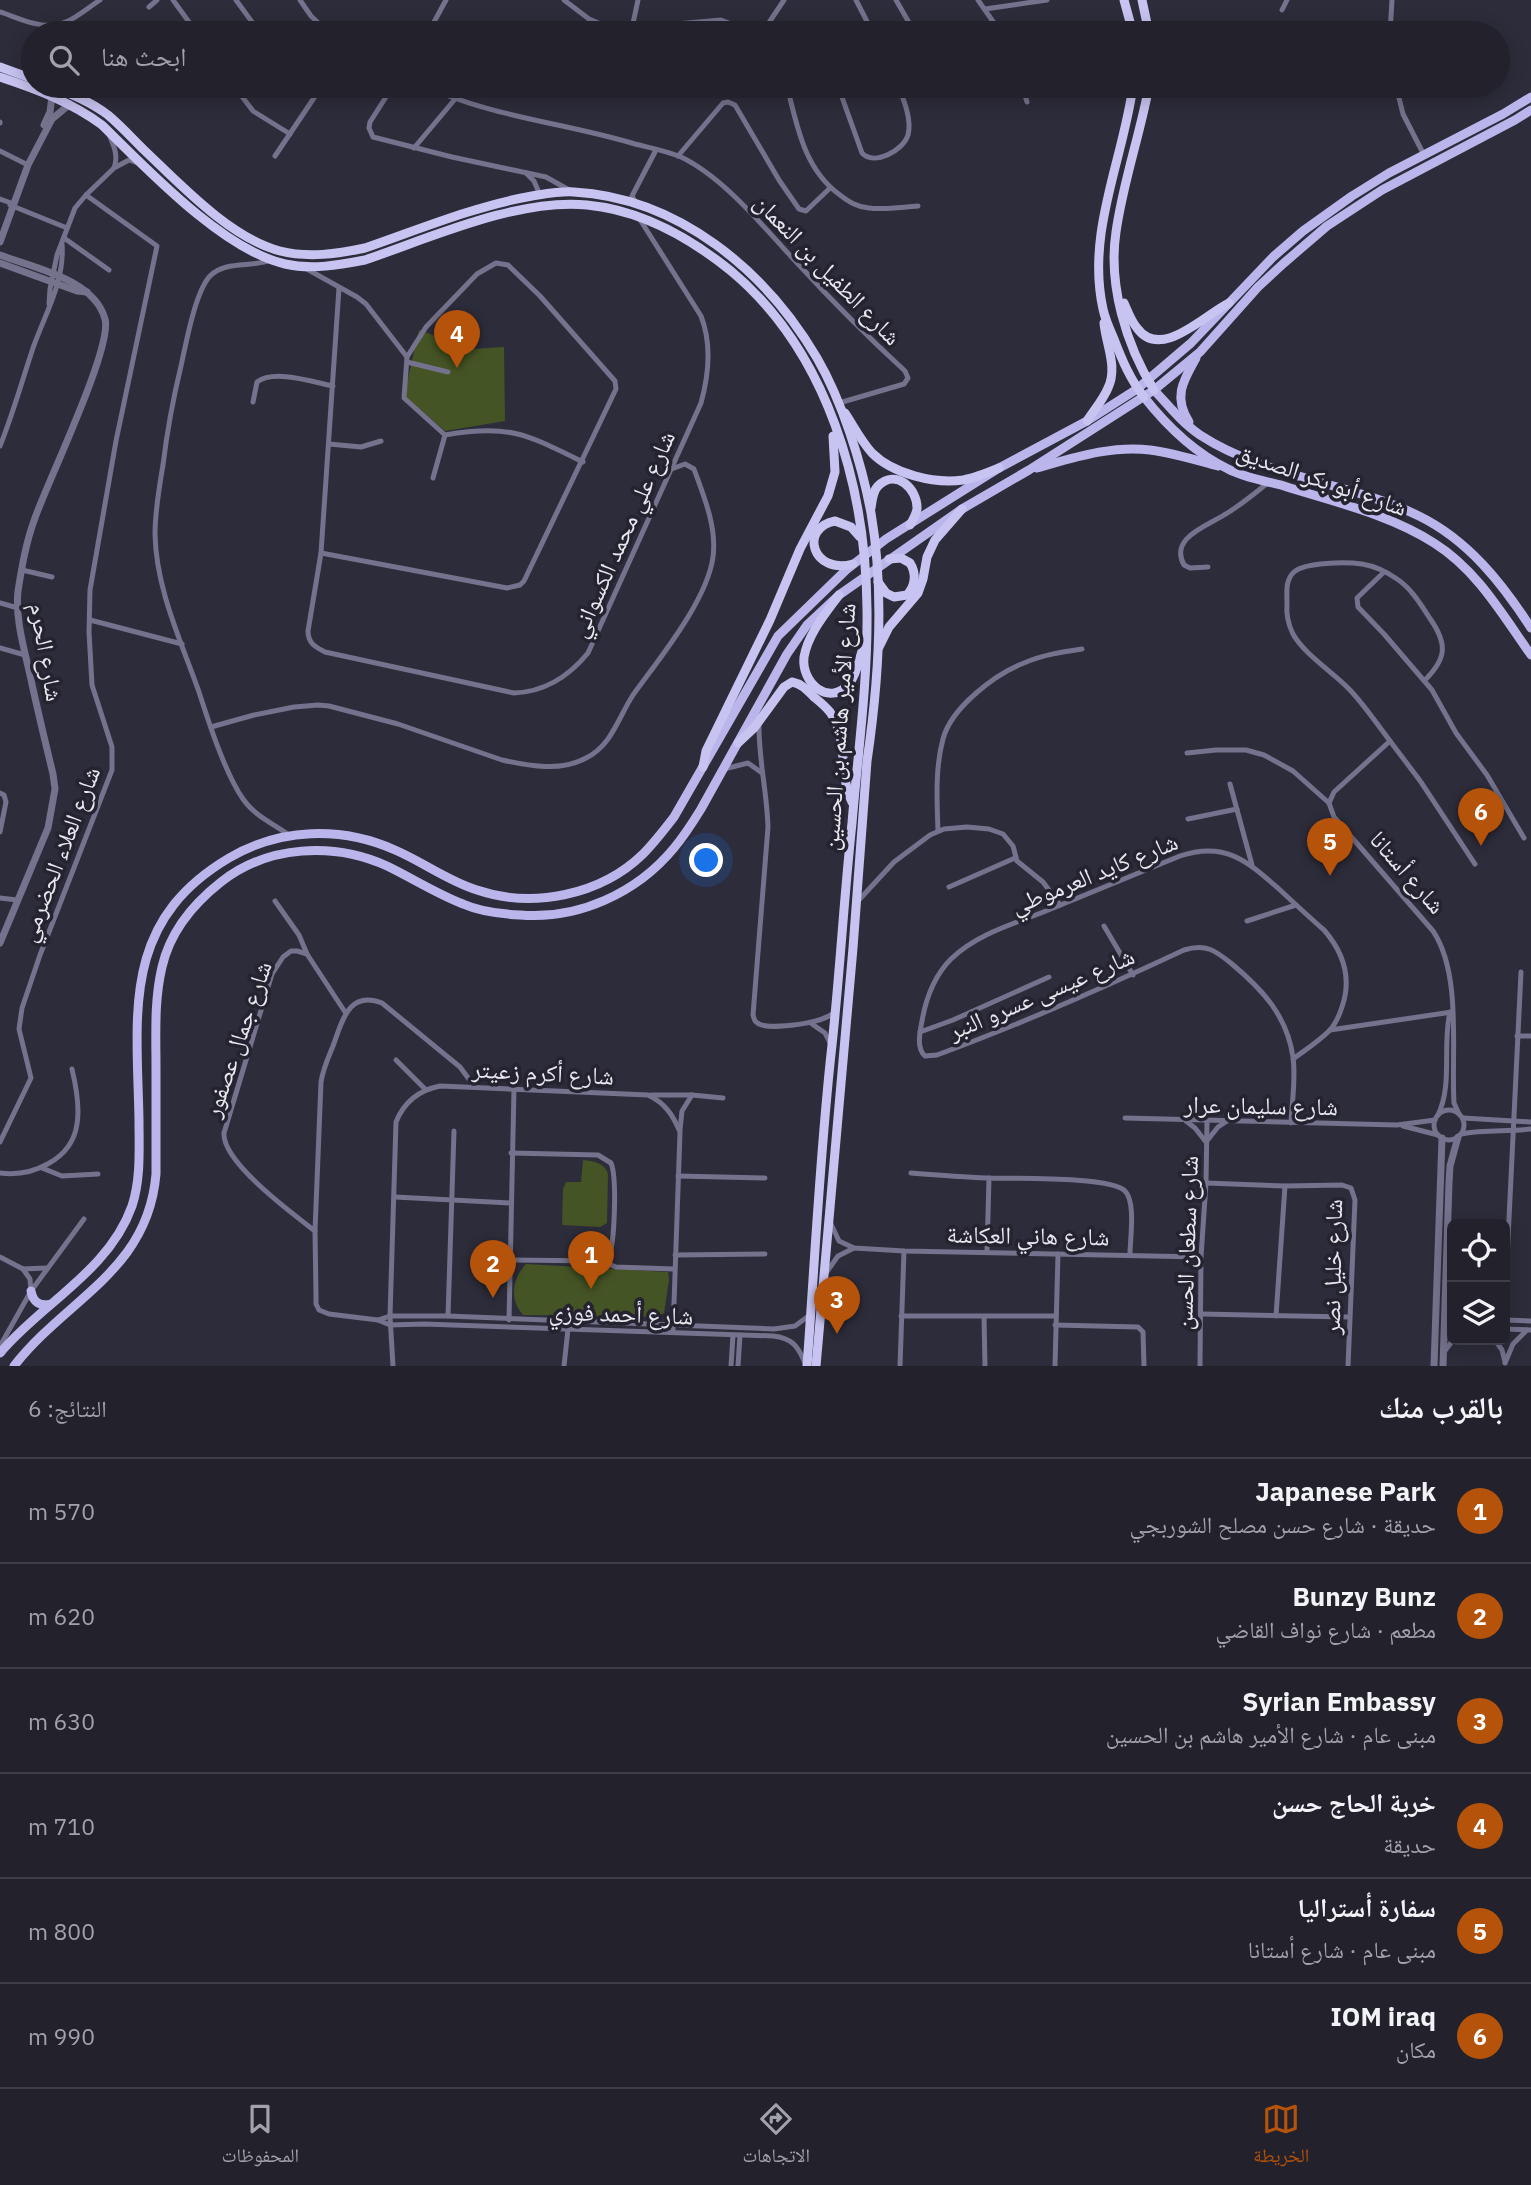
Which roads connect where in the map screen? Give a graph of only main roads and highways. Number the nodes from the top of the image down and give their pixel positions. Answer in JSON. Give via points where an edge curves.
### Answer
{"nodes":[{"id":1,"x":1124,"y":0,"type":"edge"},
{"id":2,"x":1142,"y":0,"type":"edge"},
{"id":3,"x":1130,"y":21,"type":"edge"},
{"id":4,"x":1146,"y":21,"type":"edge"},
{"id":5,"x":0,"y":67,"type":"edge"},
{"id":6,"x":21,"y":75,"type":"edge"},
{"id":7,"x":0,"y":77,"type":"edge"},
{"id":8,"x":21,"y":83,"type":"edge"},
{"id":9,"x":1531,"y":97,"type":"edge"},
{"id":10,"x":61,"y":98,"type":"edge"},
{"id":11,"x":77,"y":98,"type":"edge"},
{"id":12,"x":1131,"y":98,"type":"edge"},
{"id":13,"x":1146,"y":98,"type":"edge"},
{"id":14,"x":1531,"y":110,"type":"edge"},
{"id":15,"x":1118,"y":294,"type":"junction"},
{"id":16,"x":1228,"y":303,"type":"junction"},
{"id":17,"x":1103,"y":311,"type":"junction"},
{"id":18,"x":1200,"y":352,"type":"junction"},
{"id":19,"x":1148,"y":380,"type":"junction"},
{"id":20,"x":1137,"y":388,"type":"junction"},
{"id":21,"x":1154,"y":390,"type":"junction"},
{"id":22,"x":1144,"y":397,"type":"junction"},
{"id":23,"x":839,"y":404,"type":"junction"},
{"id":24,"x":831,"y":416,"type":"junction"},
{"id":25,"x":1087,"y":421,"type":"junction"},
{"id":26,"x":1199,"y":434,"type":"junction"},
{"id":27,"x":999,"y":468,"type":"junction"},
{"id":28,"x":1228,"y":469,"type":"junction"},
{"id":29,"x":1029,"y":470,"type":"junction"},
{"id":30,"x":961,"y":509,"type":"junction"},
{"id":31,"x":870,"y":513,"type":"junction"},
{"id":32,"x":910,"y":525,"type":"junction"},
{"id":33,"x":862,"y":543,"type":"junction"},
{"id":34,"x":889,"y":559,"type":"junction"},
{"id":35,"x":853,"y":564,"type":"junction"},
{"id":36,"x":878,"y":580,"type":"junction"},
{"id":37,"x":839,"y":595,"type":"junction"},
{"id":38,"x":1531,"y":628,"type":"edge"},
{"id":39,"x":867,"y":637,"type":"junction"},
{"id":40,"x":877,"y":652,"type":"junction"},
{"id":41,"x":1531,"y":654,"type":"edge"},
{"id":42,"x":738,"y":743,"type":"junction"},
{"id":43,"x":703,"y":767,"type":"junction"},
{"id":44,"x":853,"y":805,"type":"junction"},
{"id":45,"x":32,"y":1291,"type":"road end"},
{"id":46,"x":51,"y":1304,"type":"junction"},
{"id":47,"x":0,"y":1353,"type":"edge"},
{"id":48,"x":14,"y":1366,"type":"edge"},
{"id":49,"x":807,"y":1366,"type":"edge"},
{"id":50,"x":816,"y":1366,"type":"edge"}],
"edges":[{"from":1,"to":3,"type":"highway"},
{"from":2,"to":4,"type":"highway"},
{"from":5,"to":6,"type":"highway"},
{"from":7,"to":8,"type":"highway","name":"شارع الأمير هاشم بن الحسين"},
{"from":9,"to":16,"type":"main road","via":[[1352,196],[1303,231]]},
{"from":10,"to":24,"type":"highway","name":"شارع الأمير هاشم بن الحسين","via":[[107,130],[223,234],[272,260],[302,266],[365,260],[529,208],[586,205],[626,212],[676,233],[744,283],[800,351]]},
{"from":11,"to":23,"type":"highway","name":"شارع الأمير هاشم بن الحسين","via":[[110,117],[196,199],[258,243],[278,250],[315,255],[365,248],[499,202],[540,195],[573,192],[634,200],[701,233],[752,274],[792,321]]},
{"from":12,"to":17,"type":"highway","name":"شارع أبو بكر الصديق","via":[[1100,232]]},
{"from":13,"to":15,"type":"highway","name":"شارع أبو بكر الصديق","via":[[1116,233]]},
{"from":14,"to":18,"type":"main road","via":[[1382,190],[1327,226],[1258,287]]},
{"from":15,"to":16,"type":"highway","via":[[1138,330],[1156,341],[1182,333]]},
{"from":15,"to":19,"type":"highway","name":"شارع أبو بكر الصديق"},
{"from":16,"to":19,"type":"main road"},
{"from":17,"to":20,"type":"highway","name":"شارع أبو بكر الصديق"},
{"from":17,"to":25,"type":"highway","via":[[1112,378]]},
{"from":18,"to":21,"type":"main road"},
{"from":18,"to":26,"type":"main road","via":[[1180,396],[1181,407]]},
{"from":19,"to":20,"type":"main road"},
{"from":19,"to":21,"type":"highway","name":"شارع أبو بكر الصديق"},
{"from":20,"to":22,"type":"highway","name":"شارع أبو بكر الصديق"},
{"from":20,"to":25,"type":"main road"},
{"from":21,"to":22,"type":"main road"},
{"from":21,"to":26,"type":"main road","name":"شارع أبو بكر الصديق"},
{"from":22,"to":28,"type":"main road","name":"شارع أبو بكر الصديق","via":[[1169,426]]},
{"from":22,"to":29,"type":"main road"},
{"from":23,"to":27,"type":"highway","via":[[871,452],[892,467],[952,481]]},
{"from":23,"to":31,"type":"highway","name":"شارع الأمير هاشم بن الحسين"},
{"from":24,"to":33,"type":"highway","name":"شارع الأمير هاشم بن الحسين","via":[[850,475]]},
{"from":24,"to":43,"type":"highway","via":[[834,480],[706,751]]},
{"from":25,"to":27,"type":"main road"},
{"from":26,"to":38,"type":"main road","name":"شارع أبو بكر الصديق","via":[[1248,460],[1392,505],[1430,522],[1496,578]]},
{"from":27,"to":32,"type":"main road"},
{"from":28,"to":29,"type":"main road","via":[[1136,449],[1086,454]]},
{"from":28,"to":41,"type":"main road","name":"شارع أبو بكر الصديق","via":[[1389,520],[1434,543],[1482,586]]},
{"from":29,"to":30,"type":"main road"},
{"from":30,"to":34,"type":"main road"},
{"from":30,"to":40,"type":"highway","via":[[930,548],[918,593],[888,627]]},
{"from":31,"to":32,"type":"highway","via":[[880,484],[904,482],[916,500]]},
{"from":31,"to":36,"type":"highway","name":"شارع الأمير هاشم بن الحسين"},
{"from":32,"to":35,"type":"main road"},
{"from":33,"to":35,"type":"highway","via":[[851,527],[835,521],[820,527],[815,537],[823,561],[841,567]]},
{"from":33,"to":39,"type":"highway","name":"شارع الأمير هاشم بن الحسين"},
{"from":34,"to":36,"type":"highway","via":[[910,563],[915,575],[912,587],[907,595],[894,597]]},
{"from":34,"to":37,"type":"main road"},
{"from":35,"to":43,"type":"main road","via":[[778,636]]},
{"from":36,"to":40,"type":"highway","name":"شارع الأمير هاشم بن الحسين"},
{"from":37,"to":39,"type":"highway","via":[[812,633],[805,655],[804,668],[812,685],[829,692],[848,685]]},
{"from":37,"to":42,"type":"main road","via":[[792,645]]},
{"from":39,"to":44,"type":"highway","name":"شارع الأمير هاشم بن الحسين"},
{"from":40,"to":50,"type":"highway","name":"شارع الأمير هاشم بن الحسين"},
{"from":42,"to":44,"type":"highway","via":[[788,684],[796,682],[829,710],[837,725],[845,783]]},
{"from":42,"to":48,"type":"main road","via":[[687,831],[661,862],[624,891],[562,914],[529,916],[481,910],[386,866],[321,850],[259,861],[225,878],[206,894],[176,932],[157,992],[156,1174],[149,1213],[111,1273]]},
{"from":43,"to":46,"type":"main road","via":[[674,817],[633,863],[595,886],[550,897],[477,891],[396,850],[357,837],[321,833],[267,841],[231,857],[201,878],[174,905],[154,936],[142,970],[135,1195],[108,1249]]},
{"from":44,"to":49,"type":"highway","name":"شارع الأمير هاشم بن الحسين"},
{"from":45,"to":46,"type":"main road","via":[[40,1305]]},
{"from":46,"to":47,"type":"main road"}]}
